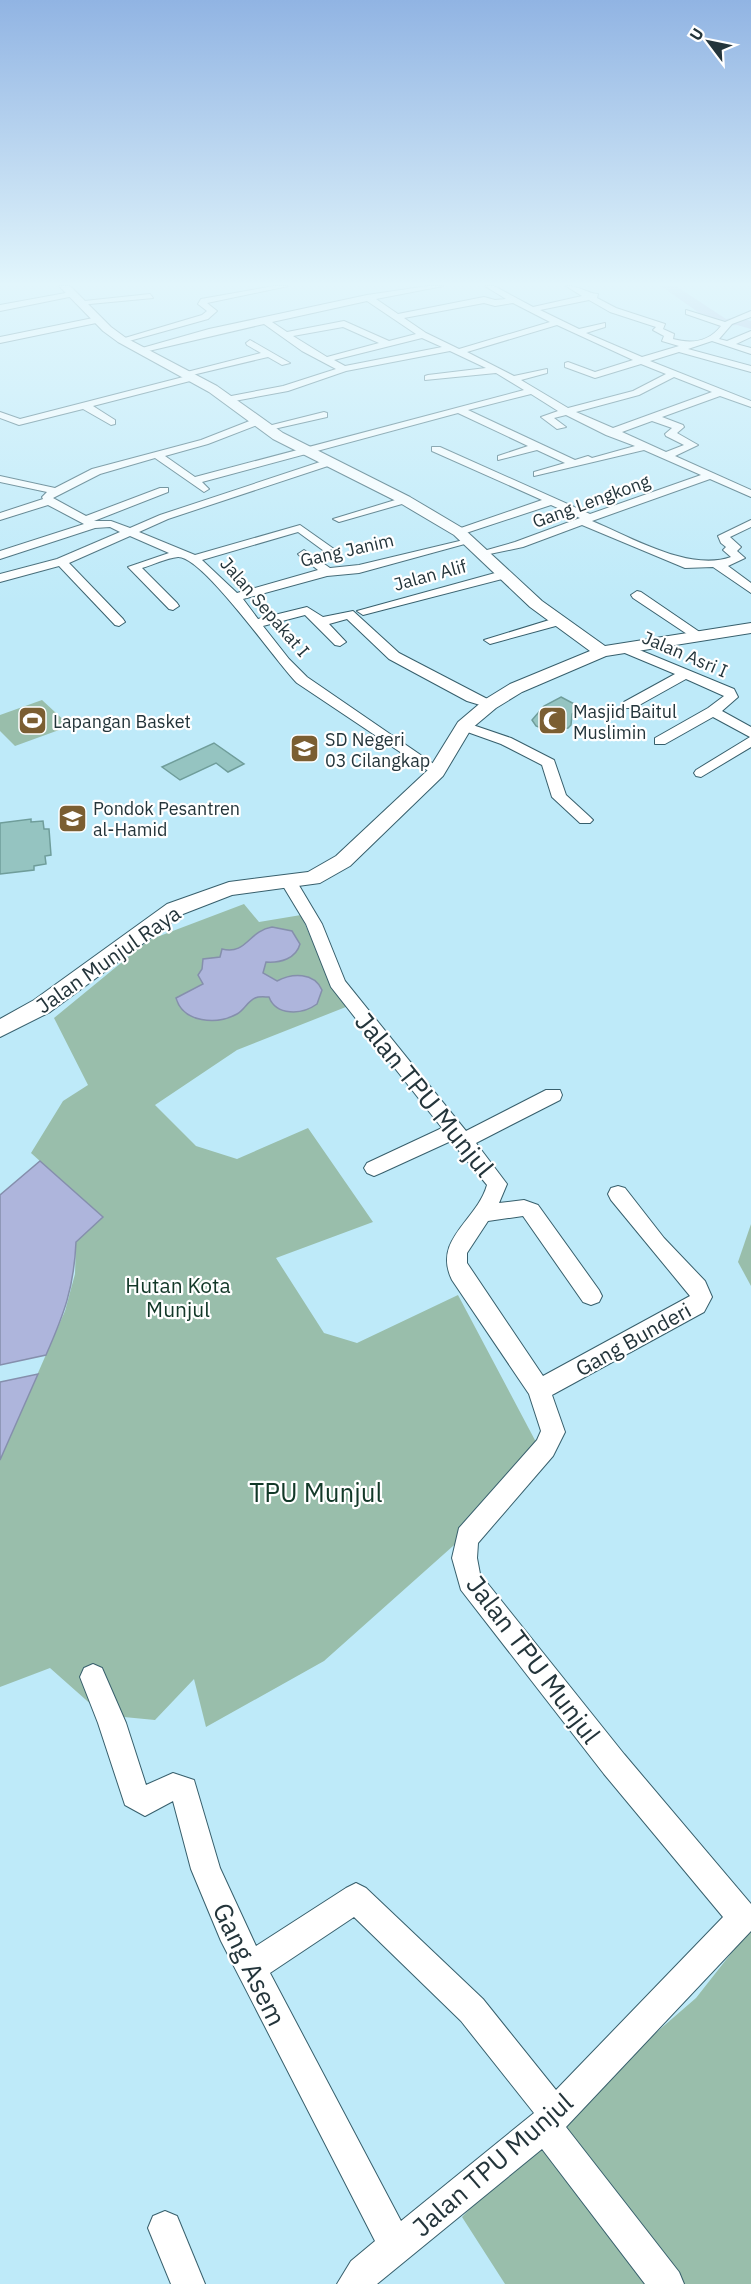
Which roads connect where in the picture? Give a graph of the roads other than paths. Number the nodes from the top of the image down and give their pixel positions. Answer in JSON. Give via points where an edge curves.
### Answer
{"nodes":[{"id":1,"x":127,"y":393,"type":"edge"},
{"id":2,"x":218,"y":393,"type":"edge"},
{"id":3,"x":265,"y":393,"type":"edge"},
{"id":4,"x":525,"y":393,"type":"edge"},
{"id":5,"x":534,"y":393,"type":"edge"},
{"id":6,"x":631,"y":393,"type":"edge"},
{"id":7,"x":663,"y":393,"type":"edge"},
{"id":8,"x":719,"y":393,"type":"edge"},
{"id":9,"x":722,"y":393,"type":"edge"},
{"id":10,"x":229,"y":399,"type":"junction"},
{"id":11,"x":751,"y":404,"type":"edge"},
{"id":12,"x":84,"y":405,"type":"junction"},
{"id":13,"x":687,"y":405,"type":"junction"},
{"id":14,"x":459,"y":410,"type":"junction"},
{"id":15,"x":566,"y":411,"type":"junction"},
{"id":16,"x":0,"y":415,"type":"edge"},
{"id":17,"x":324,"y":415,"type":"dead end"},
{"id":18,"x":654,"y":418,"type":"junction"},
{"id":19,"x":19,"y":422,"type":"junction"},
{"id":20,"x":111,"y":422,"type":"dead end"},
{"id":21,"x":261,"y":425,"type":"junction"},
{"id":22,"x":0,"y":426,"type":"edge"},
{"id":23,"x":561,"y":427,"type":"dead end"},
{"id":24,"x":610,"y":433,"type":"junction"},
{"id":25,"x":538,"y":446,"type":"junction"},
{"id":26,"x":642,"y":447,"type":"junction"},
{"id":27,"x":436,"y":449,"type":"dead end"},
{"id":28,"x":305,"y":450,"type":"junction"},
{"id":29,"x":665,"y":456,"type":"junction"},
{"id":30,"x":160,"y":457,"type":"dead end"},
{"id":31,"x":502,"y":458,"type":"dead end"},
{"id":32,"x":330,"y":462,"type":"junction"},
{"id":33,"x":574,"y":463,"type":"junction"},
{"id":34,"x":538,"y":474,"type":"dead end"},
{"id":35,"x":709,"y":476,"type":"junction"},
{"id":36,"x":0,"y":478,"type":"edge"},
{"id":37,"x":194,"y":481,"type":"junction"},
{"id":38,"x":165,"y":490,"type":"dead end"},
{"id":39,"x":751,"y":494,"type":"edge"},
{"id":40,"x":53,"y":496,"type":"junction"},
{"id":41,"x":216,"y":498,"type":"dead end"},
{"id":42,"x":405,"y":500,"type":"junction"},
{"id":43,"x":551,"y":501,"type":"junction"},
{"id":44,"x":0,"y":517,"type":"edge"},
{"id":45,"x":339,"y":519,"type":"dead end"},
{"id":46,"x":586,"y":519,"type":"junction"},
{"id":47,"x":90,"y":523,"type":"junction"},
{"id":48,"x":751,"y":523,"type":"edge"},
{"id":49,"x":132,"y":531,"type":"junction"},
{"id":50,"x":464,"y":536,"type":"junction"},
{"id":51,"x":328,"y":549,"type":"dead end"},
{"id":52,"x":180,"y":553,"type":"junction"},
{"id":53,"x":304,"y":554,"type":"dead end"},
{"id":54,"x":484,"y":554,"type":"junction"},
{"id":55,"x":0,"y":555,"type":"edge"},
{"id":56,"x":194,"y":559,"type":"junction"},
{"id":57,"x":61,"y":562,"type":"junction"},
{"id":58,"x":720,"y":565,"type":"junction"},
{"id":59,"x":328,"y":572,"type":"junction"},
{"id":60,"x":506,"y":574,"type":"junction"},
{"id":61,"x":0,"y":578,"type":"edge"},
{"id":62,"x":751,"y":589,"type":"edge"},
{"id":63,"x":637,"y":594,"type":"dead end"},
{"id":64,"x":235,"y":597,"type":"junction"},
{"id":65,"x":173,"y":606,"type":"dead end"},
{"id":66,"x":356,"y":613,"type":"junction"},
{"id":67,"x":559,"y":621,"type":"junction"},
{"id":68,"x":119,"y":622,"type":"dead end"},
{"id":69,"x":321,"y":622,"type":"junction"},
{"id":70,"x":254,"y":624,"type":"junction"},
{"id":71,"x":751,"y":628,"type":"edge"},
{"id":72,"x":698,"y":636,"type":"junction"},
{"id":73,"x":490,"y":640,"type":"dead end"},
{"id":74,"x":340,"y":642,"type":"dead end"},
{"id":75,"x":625,"y":648,"type":"junction"},
{"id":76,"x":602,"y":652,"type":"junction"},
{"id":77,"x":685,"y":674,"type":"junction"},
{"id":78,"x":489,"y":704,"type":"junction"},
{"id":79,"x":629,"y":705,"type":"dead end"},
{"id":80,"x":712,"y":711,"type":"junction"},
{"id":81,"x":464,"y":726,"type":"junction"},
{"id":82,"x":751,"y":733,"type":"edge"},
{"id":83,"x":660,"y":741,"type":"dead end"},
{"id":84,"x":751,"y":741,"type":"edge"},
{"id":85,"x":436,"y":772,"type":"junction"},
{"id":86,"x":701,"y":773,"type":"dead end"},
{"id":87,"x":585,"y":820,"type":"dead end"},
{"id":88,"x":288,"y":881,"type":"junction"},
{"id":89,"x":0,"y":1029,"type":"edge"},
{"id":90,"x":553,"y":1095,"type":"dead end"},
{"id":91,"x":459,"y":1136,"type":"junction"},
{"id":92,"x":374,"y":1168,"type":"dead end"},
{"id":93,"x":618,"y":1194,"type":"dead end"},
{"id":94,"x":482,"y":1213,"type":"junction"},
{"id":95,"x":591,"y":1296,"type":"dead end"},
{"id":96,"x":539,"y":1390,"type":"junction"},
{"id":97,"x":93,"y":1677,"type":"dead end"},
{"id":98,"x":252,"y":1967,"type":"junction"},
{"id":99,"x":552,"y":2124,"type":"junction"},
{"id":100,"x":165,"y":2228,"type":"dead end"},
{"id":101,"x":396,"y":2247,"type":"junction"},
{"id":102,"x":188,"y":2284,"type":"edge"},
{"id":103,"x":354,"y":2284,"type":"edge"},
{"id":104,"x":667,"y":2284,"type":"edge"}],
"edges":[{"from":1,"to":12,"type":"street"},
{"from":2,"to":10,"type":"street"},
{"from":3,"to":10,"type":"street"},
{"from":4,"to":14,"type":"street"},
{"from":5,"to":15,"type":"street"},
{"from":6,"to":15,"type":"street"},
{"from":7,"to":13,"type":"street"},
{"from":8,"to":13,"type":"street"},
{"from":9,"to":11,"type":"street"},
{"from":10,"to":21,"type":"street"},
{"from":12,"to":19,"type":"street"},
{"from":12,"to":20,"type":"street"},
{"from":13,"to":18,"type":"street"},
{"from":14,"to":25,"type":"street"},
{"from":14,"to":28,"type":"street"},
{"from":15,"to":23,"type":"street","via":[[546,417]]},
{"from":15,"to":24,"type":"street"},
{"from":16,"to":19,"type":"street"},
{"from":17,"to":21,"type":"street"},
{"from":18,"to":24,"type":"street"},
{"from":18,"to":29,"type":"street","via":[[679,427],[670,434],[693,446]]},
{"from":19,"to":22,"type":"street"},
{"from":21,"to":28,"type":"street"},
{"from":21,"to":40,"type":"street","via":[[136,459]]},
{"from":24,"to":26,"type":"street"},
{"from":25,"to":31,"type":"street"},
{"from":25,"to":33,"type":"street"},
{"from":26,"to":29,"type":"street"},
{"from":26,"to":33,"type":"street"},
{"from":27,"to":43,"type":"street"},
{"from":28,"to":32,"type":"street"},
{"from":28,"to":37,"type":"street"},
{"from":29,"to":35,"type":"street"},
{"from":30,"to":37,"type":"street"},
{"from":32,"to":42,"type":"street"},
{"from":32,"to":49,"type":"street"},
{"from":33,"to":34,"type":"street"},
{"from":35,"to":39,"type":"street"},
{"from":35,"to":46,"type":"street","name":"Gang Lengkong"},
{"from":36,"to":40,"type":"street","name":"Jalan Sepakat I"},
{"from":37,"to":41,"type":"street"},
{"from":38,"to":47,"type":"street"},
{"from":40,"to":44,"type":"street"},
{"from":40,"to":47,"type":"street","name":"Jalan Sepakat I"},
{"from":42,"to":45,"type":"street"},
{"from":42,"to":50,"type":"street"},
{"from":43,"to":46,"type":"street"},
{"from":43,"to":50,"type":"street","name":"Gang Janim"},
{"from":46,"to":54,"type":"street","name":"Gang Lengkong","via":[[541,539]]},
{"from":46,"to":58,"type":"street","via":[[685,564]]},
{"from":47,"to":49,"type":"street","name":"Jalan Sepakat I"},
{"from":47,"to":55,"type":"street"},
{"from":48,"to":58,"type":"street","via":[[724,536],[724,541],[735,547],[729,550],[739,558]]},
{"from":49,"to":52,"type":"street","name":"Jalan Sepakat I"},
{"from":49,"to":57,"type":"street"},
{"from":50,"to":54,"type":"street"},
{"from":50,"to":59,"type":"street","name":"Gang Janim","via":[[359,569]]},
{"from":51,"to":56,"type":"street","via":[[300,528]]},
{"from":52,"to":56,"type":"street","name":"Jalan Sepakat I"},
{"from":52,"to":65,"type":"street","via":[[134,567]]},
{"from":53,"to":59,"type":"street"},
{"from":54,"to":60,"type":"street"},
{"from":56,"to":64,"type":"street","name":"Jalan Sepakat I"},
{"from":57,"to":61,"type":"street"},
{"from":57,"to":68,"type":"street"},
{"from":58,"to":62,"type":"street"},
{"from":59,"to":64,"type":"street","name":"Gang Janim"},
{"from":60,"to":66,"type":"street","name":"Jalan Alif"},
{"from":60,"to":67,"type":"street"},
{"from":63,"to":72,"type":"street"},
{"from":64,"to":70,"type":"street","name":"Jalan Sepakat I"},
{"from":66,"to":69,"type":"street","name":"Jalan Alif"},
{"from":66,"to":78,"type":"street","via":[[394,656]]},
{"from":67,"to":73,"type":"street"},
{"from":67,"to":76,"type":"street"},
{"from":69,"to":70,"type":"street","via":[[307,611]]},
{"from":69,"to":74,"type":"street"},
{"from":70,"to":85,"type":"street","name":"Jalan Sepakat I","via":[[302,680]]},
{"from":71,"to":72,"type":"street","name":"Jalan Munjul Raya"},
{"from":72,"to":75,"type":"street","name":"Jalan Munjul Raya"},
{"from":75,"to":76,"type":"street","name":"Jalan Munjul Raya"},
{"from":75,"to":77,"type":"street","name":"Jalan Asri I"},
{"from":76,"to":78,"type":"street","name":"Jalan Munjul Raya","via":[[526,683]]},
{"from":77,"to":79,"type":"street"},
{"from":77,"to":80,"type":"street","name":"Jalan Asri I","via":[[732,695]]},
{"from":78,"to":81,"type":"street","name":"Jalan Munjul Raya"},
{"from":80,"to":82,"type":"street","name":"Jalan Asri I"},
{"from":80,"to":83,"type":"street"},
{"from":81,"to":85,"type":"street","name":"Jalan Munjul Raya"},
{"from":81,"to":87,"type":"street","via":[[506,741],[549,763],[559,797]]},
{"from":84,"to":86,"type":"street"},
{"from":85,"to":88,"type":"street","name":"Jalan Munjul Raya","via":[[343,861],[313,878]]},
{"from":88,"to":89,"type":"street","name":"Jalan Munjul Raya","via":[[229,889],[175,909],[42,1006]]},
{"from":88,"to":91,"type":"street","name":"Jalan TPU Munjul","via":[[314,924],[337,983]]},
{"from":90,"to":91,"type":"street"},
{"from":91,"to":92,"type":"street"},
{"from":91,"to":94,"type":"street","name":"Jalan TPU Munjul","via":[[497,1184]]},
{"from":93,"to":96,"type":"street","name":"Gang Bunderi","via":[[697,1287],[701,1297],[696,1305]]},
{"from":94,"to":95,"type":"street","via":[[531,1210]]},
{"from":94,"to":96,"type":"street","name":"Jalan TPU Munjul","via":[[457,1252],[456,1263]]},
{"from":96,"to":99,"type":"street","name":"Jalan TPU Munjul","via":[[553,1432],[545,1448],[468,1536],[464,1550],[470,1581],[607,1755],[743,1918]]},
{"from":97,"to":98,"type":"street","name":"Gang Asem","via":[[135,1795],[145,1802],[168,1787],[184,1790],[206,1869]]},
{"from":98,"to":99,"type":"street","via":[[356,1898],[487,2027]]},
{"from":98,"to":101,"type":"street","name":"Gang Asem"},
{"from":99,"to":101,"type":"street","name":"Jalan TPU Munjul"},
{"from":99,"to":104,"type":"street"},
{"from":100,"to":102,"type":"street"},
{"from":101,"to":103,"type":"street","name":"Jalan TPU Munjul"}]}
